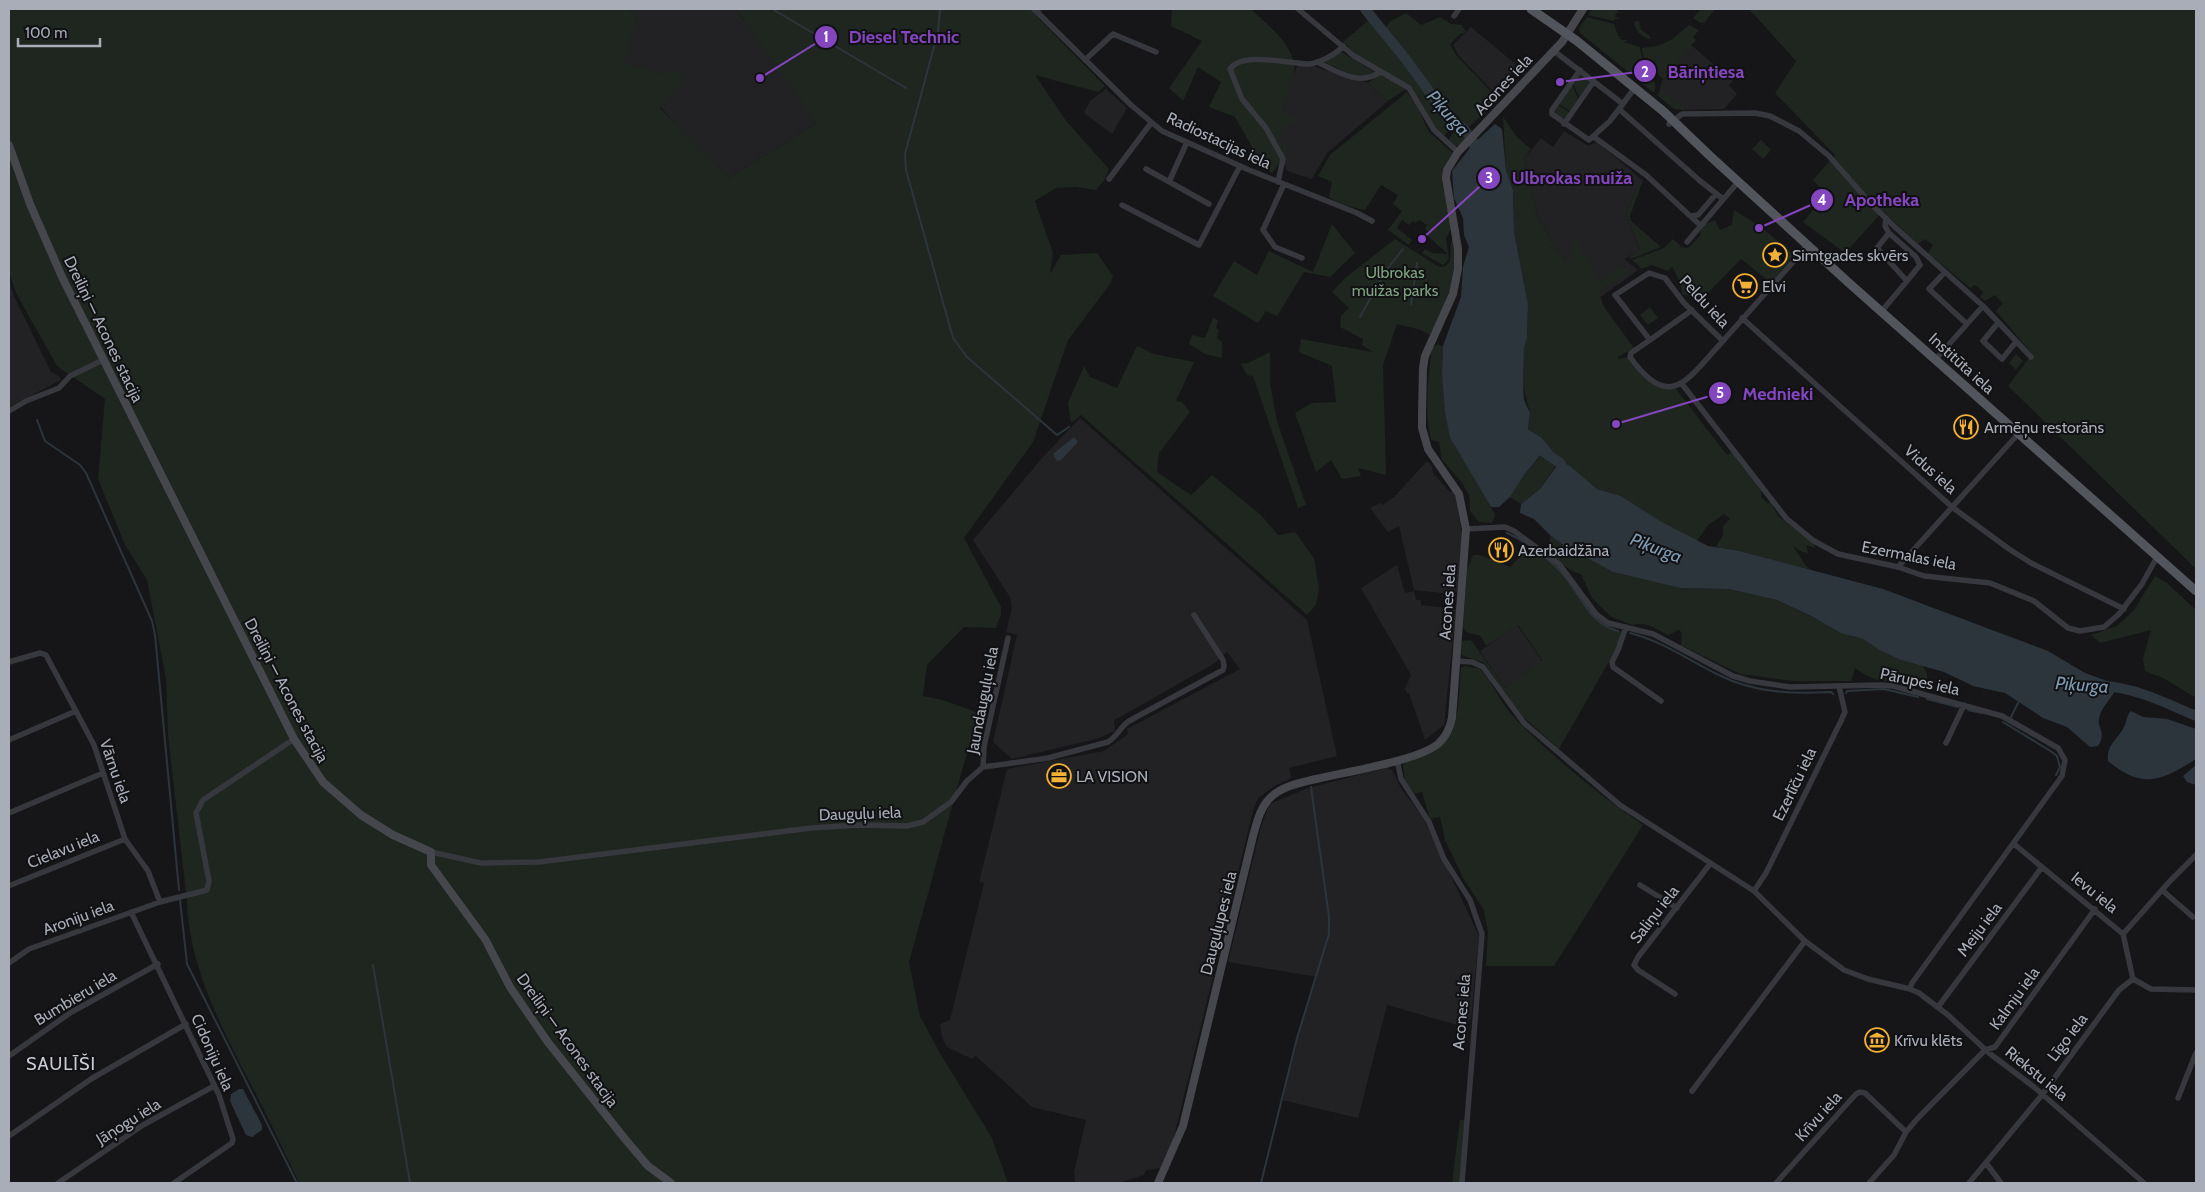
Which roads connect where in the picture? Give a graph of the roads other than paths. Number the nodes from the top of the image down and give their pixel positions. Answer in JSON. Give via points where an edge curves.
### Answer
{"nodes":[{"id":1,"x":1034,"y":9,"type":"edge"},
{"id":2,"x":1298,"y":9,"type":"edge"},
{"id":3,"x":1459,"y":9,"type":"edge"},
{"id":4,"x":1531,"y":9,"type":"edge"},
{"id":5,"x":1583,"y":9,"type":"edge"},
{"id":6,"x":1454,"y":16,"type":"dead end"},
{"id":7,"x":1567,"y":34,"type":"junction"},
{"id":8,"x":1343,"y":46,"type":"junction"},
{"id":9,"x":1554,"y":51,"type":"junction"},
{"id":10,"x":1156,"y":52,"type":"dead end"},
{"id":11,"x":1085,"y":60,"type":"junction"},
{"id":12,"x":1316,"y":62,"type":"junction"},
{"id":13,"x":1580,"y":70,"type":"junction"},
{"id":14,"x":1380,"y":72,"type":"junction"},
{"id":15,"x":1594,"y":81,"type":"junction"},
{"id":16,"x":1634,"y":89,"type":"junction"},
{"id":17,"x":1621,"y":107,"type":"junction"},
{"id":18,"x":1671,"y":122,"type":"junction"},
{"id":19,"x":1151,"y":123,"type":"junction"},
{"id":20,"x":1564,"y":124,"type":"junction"},
{"id":21,"x":1594,"y":137,"type":"junction"},
{"id":22,"x":1187,"y":142,"type":"junction"},
{"id":23,"x":9,"y":145,"type":"edge"},
{"id":24,"x":1458,"y":152,"type":"junction"},
{"id":25,"x":1240,"y":166,"type":"junction"},
{"id":26,"x":1146,"y":169,"type":"dead end"},
{"id":27,"x":1109,"y":179,"type":"dead end"},
{"id":28,"x":1169,"y":182,"type":"junction"},
{"id":29,"x":1738,"y":182,"type":"junction"},
{"id":30,"x":1281,"y":183,"type":"junction"},
{"id":31,"x":1716,"y":194,"type":"junction"},
{"id":32,"x":1723,"y":199,"type":"junction"},
{"id":33,"x":1209,"y":204,"type":"dead end"},
{"id":34,"x":1122,"y":205,"type":"dead end"},
{"id":35,"x":1691,"y":216,"type":"junction"},
{"id":36,"x":1886,"y":218,"type":"junction"},
{"id":37,"x":1372,"y":221,"type":"dead end"},
{"id":38,"x":1700,"y":225,"type":"junction"},
{"id":39,"x":1889,"y":233,"type":"junction"},
{"id":40,"x":1687,"y":242,"type":"dead end"},
{"id":41,"x":1808,"y":245,"type":"junction"},
{"id":42,"x":1302,"y":258,"type":"dead end"},
{"id":43,"x":1945,"y":272,"type":"junction"},
{"id":44,"x":1907,"y":281,"type":"junction"},
{"id":45,"x":1983,"y":306,"type":"junction"},
{"id":46,"x":1692,"y":310,"type":"junction"},
{"id":47,"x":1881,"y":312,"type":"junction"},
{"id":48,"x":1742,"y":318,"type":"junction"},
{"id":49,"x":1998,"y":323,"type":"junction"},
{"id":50,"x":1967,"y":324,"type":"junction"},
{"id":51,"x":1650,"y":340,"type":"junction"},
{"id":52,"x":1723,"y":341,"type":"junction"},
{"id":53,"x":2016,"y":342,"type":"junction"},
{"id":54,"x":2031,"y":357,"type":"dead end"},
{"id":55,"x":103,"y":360,"type":"junction"},
{"id":56,"x":1936,"y":360,"type":"junction"},
{"id":57,"x":1682,"y":384,"type":"junction"},
{"id":58,"x":9,"y":411,"type":"edge"},
{"id":59,"x":2019,"y":433,"type":"junction"},
{"id":60,"x":1952,"y":507,"type":"junction"},
{"id":61,"x":1466,"y":529,"type":"junction"},
{"id":62,"x":2157,"y":557,"type":"junction"},
{"id":63,"x":1898,"y":567,"type":"junction"},
{"id":64,"x":2196,"y":591,"type":"edge"},
{"id":65,"x":2124,"y":609,"type":"junction"},
{"id":66,"x":1194,"y":615,"type":"dead end"},
{"id":67,"x":1626,"y":627,"type":"junction"},
{"id":68,"x":1008,"y":638,"type":"dead end"},
{"id":69,"x":1456,"y":661,"type":"junction"},
{"id":70,"x":9,"y":662,"type":"edge"},
{"id":71,"x":1839,"y":686,"type":"junction"},
{"id":72,"x":1660,"y":701,"type":"dead end"},
{"id":73,"x":1964,"y":705,"type":"junction"},
{"id":74,"x":76,"y":711,"type":"junction"},
{"id":75,"x":294,"y":739,"type":"junction"},
{"id":76,"x":9,"y":740,"type":"edge"},
{"id":77,"x":1946,"y":743,"type":"dead end"},
{"id":78,"x":1397,"y":760,"type":"junction"},
{"id":79,"x":983,"y":767,"type":"junction"},
{"id":80,"x":103,"y":773,"type":"junction"},
{"id":81,"x":9,"y":813,"type":"edge"},
{"id":82,"x":125,"y":840,"type":"junction"},
{"id":83,"x":2014,"y":844,"type":"junction"},
{"id":84,"x":431,"y":852,"type":"junction"},
{"id":85,"x":2196,"y":855,"type":"edge"},
{"id":86,"x":1710,"y":864,"type":"junction"},
{"id":87,"x":2042,"y":867,"type":"junction"},
{"id":88,"x":11,"y":885,"type":"dead end"},
{"id":89,"x":1640,"y":885,"type":"dead end"},
{"id":90,"x":2162,"y":890,"type":"junction"},
{"id":91,"x":1754,"y":891,"type":"junction"},
{"id":92,"x":160,"y":902,"type":"junction"},
{"id":93,"x":1677,"y":908,"type":"junction"},
{"id":94,"x":2095,"y":909,"type":"junction"},
{"id":95,"x":131,"y":912,"type":"junction"},
{"id":96,"x":2193,"y":917,"type":"dead end"},
{"id":97,"x":2123,"y":934,"type":"junction"},
{"id":98,"x":1805,"y":941,"type":"junction"},
{"id":99,"x":9,"y":963,"type":"edge"},
{"id":100,"x":158,"y":964,"type":"junction"},
{"id":101,"x":2133,"y":979,"type":"junction"},
{"id":102,"x":1910,"y":989,"type":"junction"},
{"id":103,"x":2196,"y":990,"type":"edge"},
{"id":104,"x":1676,"y":994,"type":"dead end"},
{"id":105,"x":1938,"y":1007,"type":"junction"},
{"id":106,"x":186,"y":1024,"type":"junction"},
{"id":107,"x":1985,"y":1050,"type":"junction"},
{"id":108,"x":2196,"y":1053,"type":"edge"},
{"id":109,"x":9,"y":1056,"type":"edge"},
{"id":110,"x":214,"y":1086,"type":"junction"},
{"id":111,"x":1692,"y":1091,"type":"dead end"},
{"id":112,"x":2042,"y":1095,"type":"junction"},
{"id":113,"x":2178,"y":1098,"type":"dead end"},
{"id":114,"x":1906,"y":1132,"type":"junction"},
{"id":115,"x":9,"y":1136,"type":"edge"},
{"id":116,"x":1986,"y":1163,"type":"junction"},
{"id":117,"x":58,"y":1183,"type":"edge"},
{"id":118,"x":174,"y":1183,"type":"edge"},
{"id":119,"x":667,"y":1183,"type":"edge"},
{"id":120,"x":1158,"y":1183,"type":"edge"},
{"id":121,"x":1462,"y":1183,"type":"edge"},
{"id":122,"x":1776,"y":1183,"type":"edge"},
{"id":123,"x":1869,"y":1183,"type":"edge"},
{"id":124,"x":1969,"y":1183,"type":"edge"},
{"id":125,"x":2001,"y":1183,"type":"edge"},
{"id":126,"x":2144,"y":1183,"type":"edge"}],
"edges":[{"from":1,"to":11,"type":"street","name":"Radiostacijas iela"},
{"from":2,"to":8,"type":"street"},
{"from":3,"to":6,"type":"street"},
{"from":4,"to":7,"type":"main road","name":"Institūta iela"},
{"from":5,"to":7,"type":"street","name":"Acones iela"},
{"from":7,"to":9,"type":"street","name":"Acones iela"},
{"from":7,"to":16,"type":"main road","name":"Institūta iela"},
{"from":8,"to":12,"type":"street"},
{"from":8,"to":14,"type":"street"},
{"from":9,"to":13,"type":"street"},
{"from":9,"to":24,"type":"street","name":"Acones iela"},
{"from":10,"to":11,"type":"street","via":[[1113,34]]},
{"from":11,"to":19,"type":"street","name":"Radiostacijas iela"},
{"from":12,"to":14,"type":"street","via":[[1357,78],[1370,78]]},
{"from":12,"to":30,"type":"street","via":[[1240,61],[1230,69],[1242,99],[1266,128],[1283,159]]},
{"from":13,"to":15,"type":"street"},
{"from":13,"to":20,"type":"street","via":[[1552,110],[1552,114]]},
{"from":14,"to":24,"type":"street","via":[[1409,88],[1434,130]]},
{"from":15,"to":17,"type":"street"},
{"from":15,"to":20,"type":"street"},
{"from":16,"to":17,"type":"street"},
{"from":16,"to":18,"type":"main road","name":"Institūta iela"},
{"from":17,"to":21,"type":"street"},
{"from":17,"to":31,"type":"street"},
{"from":18,"to":29,"type":"main road","name":"Institūta iela"},
{"from":18,"to":36,"type":"street","via":[[1682,114],[1696,113],[1741,112],[1770,116],[1799,131],[1822,150]]},
{"from":19,"to":22,"type":"street","name":"Radiostacijas iela"},
{"from":19,"to":27,"type":"street"},
{"from":20,"to":21,"type":"street","via":[[1589,140]]},
{"from":21,"to":35,"type":"street","via":[[1646,175]]},
{"from":22,"to":25,"type":"street","name":"Radiostacijas iela"},
{"from":22,"to":28,"type":"street"},
{"from":23,"to":55,"type":"street","name":"Dreiliņi — Acones stacija","via":[[30,204]]},
{"from":24,"to":61,"type":"street","name":"Acones iela","via":[[1446,178],[1458,249],[1458,269],[1452,294],[1425,356],[1422,428],[1428,449],[1459,494]]},
{"from":25,"to":30,"type":"street","name":"Radiostacijas iela"},
{"from":25,"to":34,"type":"street","via":[[1199,245]]},
{"from":26,"to":28,"type":"street"},
{"from":28,"to":33,"type":"street"},
{"from":29,"to":32,"type":"street"},
{"from":29,"to":41,"type":"main road","name":"Institūta iela"},
{"from":30,"to":37,"type":"street","name":"Radiostacijas iela"},
{"from":30,"to":42,"type":"street","via":[[1263,230],[1275,246]]},
{"from":31,"to":32,"type":"street"},
{"from":31,"to":35,"type":"street","via":[[1698,214]]},
{"from":32,"to":38,"type":"street"},
{"from":35,"to":38,"type":"street"},
{"from":36,"to":39,"type":"street","via":[[1885,226]]},
{"from":36,"to":43,"type":"street"},
{"from":38,"to":40,"type":"street"},
{"from":39,"to":44,"type":"street","via":[[1877,248]]},
{"from":39,"to":44,"type":"street","via":[[1916,257],[1920,265]]},
{"from":41,"to":47,"type":"main road","name":"Institūta iela"},
{"from":41,"to":48,"type":"street","name":"Peldu iela"},
{"from":43,"to":45,"type":"street"},
{"from":43,"to":50,"type":"street","via":[[1929,289]]},
{"from":44,"to":47,"type":"street"},
{"from":45,"to":49,"type":"street"},
{"from":45,"to":50,"type":"street"},
{"from":46,"to":51,"type":"street"},
{"from":46,"to":51,"type":"street","name":"Peldu iela","via":[[1665,278],[1649,272],[1615,295]]},
{"from":46,"to":52,"type":"street","name":"Peldu iela"},
{"from":47,"to":56,"type":"main road","name":"Institūta iela"},
{"from":48,"to":52,"type":"street","name":"Peldu iela"},
{"from":48,"to":60,"type":"street","name":"Vidus iela"},
{"from":49,"to":53,"type":"street"},
{"from":49,"to":53,"type":"street","via":[[1983,341],[2002,358]]},
{"from":50,"to":56,"type":"street"},
{"from":51,"to":57,"type":"street","via":[[1630,357],[1644,376],[1656,385],[1666,388]]},
{"from":52,"to":57,"type":"street","name":"Peldu iela"},
{"from":53,"to":54,"type":"street"},
{"from":55,"to":58,"type":"street","via":[[70,376],[59,388]]},
{"from":55,"to":75,"type":"street","name":"Dreiliņi — Acones stacija"},
{"from":56,"to":59,"type":"main road","name":"Institūta iela"},
{"from":57,"to":63,"type":"street","name":"Ezermalas iela","via":[[1786,518],[1806,536],[1838,554]]},
{"from":59,"to":60,"type":"street"},
{"from":59,"to":62,"type":"main road","name":"Institūta iela"},
{"from":60,"to":63,"type":"street"},
{"from":60,"to":65,"type":"street","name":"Vidus iela","via":[[2024,558]]},
{"from":61,"to":67,"type":"street","name":"Pārupes iela","via":[[1505,527],[1514,531],[1559,564],[1596,614],[1608,623]]},
{"from":61,"to":69,"type":"street","name":"Acones iela"},
{"from":62,"to":64,"type":"main road","name":"Institūta iela"},
{"from":62,"to":65,"type":"street","name":"Ezermalas iela"},
{"from":63,"to":65,"type":"street","name":"Ezermalas iela","via":[[1924,576],[1990,584],[2010,590],[2034,601],[2068,628],[2080,631],[2104,626]]},
{"from":66,"to":79,"type":"street","via":[[1223,660],[1223,670],[1128,721],[1116,737],[1096,746],[1048,758]]},
{"from":67,"to":71,"type":"street","name":"Pārupes iela","via":[[1653,634],[1750,682],[1790,687]]},
{"from":67,"to":72,"type":"street","via":[[1613,667]]},
{"from":68,"to":79,"type":"street","name":"Jaundauguļu iela","via":[[984,747]]},
{"from":69,"to":78,"type":"street","name":"Acones iela","via":[[1452,718],[1447,733],[1430,750]]},
{"from":69,"to":86,"type":"street","name":"Riekstu iela","via":[[1483,667],[1524,723],[1602,791]]},
{"from":70,"to":74,"type":"street","name":"Vārnu iela","via":[[40,653],[46,655]]},
{"from":71,"to":73,"type":"street","name":"Pārupes iela","via":[[1893,686]]},
{"from":71,"to":91,"type":"street","name":"Ezerlīču iela","via":[[1845,712],[1766,873]]},
{"from":73,"to":77,"type":"street"},
{"from":73,"to":83,"type":"street","name":"Pārupes iela","via":[[2002,716],[2058,748],[2065,760],[2062,776]]},
{"from":74,"to":76,"type":"street"},
{"from":74,"to":80,"type":"street","name":"Vārnu iela","via":[[94,745]]},
{"from":75,"to":84,"type":"street","name":"Dreiliņi — Acones stacija","via":[[323,782],[361,815],[393,836]]},
{"from":75,"to":92,"type":"street","name":"Aroniju iela","via":[[203,800],[196,813],[209,887]]},
{"from":78,"to":120,"type":"street","name":"Dauguļupes iela","via":[[1296,784],[1272,796],[1264,806],[1253,836],[1183,1126]]},
{"from":78,"to":121,"type":"street","name":"Acones iela","via":[[1401,779],[1429,822],[1444,858],[1470,900],[1482,934]]},
{"from":79,"to":84,"type":"street","name":"Dauguļu iela","via":[[967,781],[958,796],[923,822],[907,826],[858,824],[539,862],[481,863]]},
{"from":80,"to":81,"type":"street"},
{"from":80,"to":82,"type":"street","name":"Vārnu iela"},
{"from":82,"to":88,"type":"street","name":"Cielavu iela"},
{"from":82,"to":92,"type":"street","name":"Vārnu iela","via":[[148,871]]},
{"from":83,"to":87,"type":"street","name":"Ievu iela"},
{"from":83,"to":102,"type":"street","name":"Pārupes iela"},
{"from":84,"to":119,"type":"street","name":"Dreiliņi — Acones stacija","via":[[431,865],[485,939],[510,986],[538,1028],[625,1139]]},
{"from":85,"to":90,"type":"street"},
{"from":86,"to":91,"type":"street","name":"Riekstu iela"},
{"from":86,"to":93,"type":"street","name":"Saliņu iela"},
{"from":87,"to":94,"type":"street","name":"Ievu iela"},
{"from":87,"to":105,"type":"street","name":"Meiju iela"},
{"from":89,"to":93,"type":"street"},
{"from":90,"to":96,"type":"street"},
{"from":90,"to":97,"type":"street"},
{"from":91,"to":98,"type":"street","name":"Riekstu iela"},
{"from":92,"to":95,"type":"street","name":"Aroniju iela"},
{"from":93,"to":104,"type":"street","name":"Saliņu iela","via":[[1634,966]]},
{"from":94,"to":97,"type":"street","name":"Ievu iela"},
{"from":94,"to":107,"type":"street","name":"Kalmju iela","via":[[1995,1047]]},
{"from":95,"to":99,"type":"street","name":"Aroniju iela","via":[[29,949]]},
{"from":95,"to":100,"type":"street","name":"Cidoniju iela"},
{"from":97,"to":101,"type":"street","name":"Ievu iela"},
{"from":98,"to":102,"type":"street","name":"Riekstu iela","via":[[1844,970]]},
{"from":98,"to":111,"type":"street"},
{"from":100,"to":106,"type":"street","name":"Cidoniju iela"},
{"from":100,"to":109,"type":"street","name":"Bumbieru iela","via":[[70,1013]]},
{"from":101,"to":103,"type":"street","via":[[2151,989]]},
{"from":101,"to":112,"type":"street","name":"Līgo iela","via":[[2119,990]]},
{"from":102,"to":105,"type":"street","name":"Riekstu iela"},
{"from":105,"to":107,"type":"street","name":"Riekstu iela"},
{"from":106,"to":110,"type":"street","name":"Cidoniju iela"},
{"from":106,"to":115,"type":"street","via":[[91,1079]]},
{"from":107,"to":112,"type":"street","name":"Riekstu iela"},
{"from":107,"to":114,"type":"street","name":"Kalmju iela"},
{"from":108,"to":113,"type":"street"},
{"from":110,"to":117,"type":"street","name":"Jāņogu iela","via":[[143,1125]]},
{"from":110,"to":118,"type":"street","name":"Cidoniju iela","via":[[232,1142]]},
{"from":112,"to":116,"type":"street","name":"Līgo iela"},
{"from":112,"to":126,"type":"street","name":"Riekstu iela"},
{"from":114,"to":122,"type":"street","name":"Krīvu iela","via":[[1865,1093],[1860,1092]]},
{"from":114,"to":123,"type":"street","name":"Kalmju iela","via":[[1894,1155]]},
{"from":116,"to":124,"type":"street","name":"Līgo iela"},
{"from":116,"to":125,"type":"street"}]}
